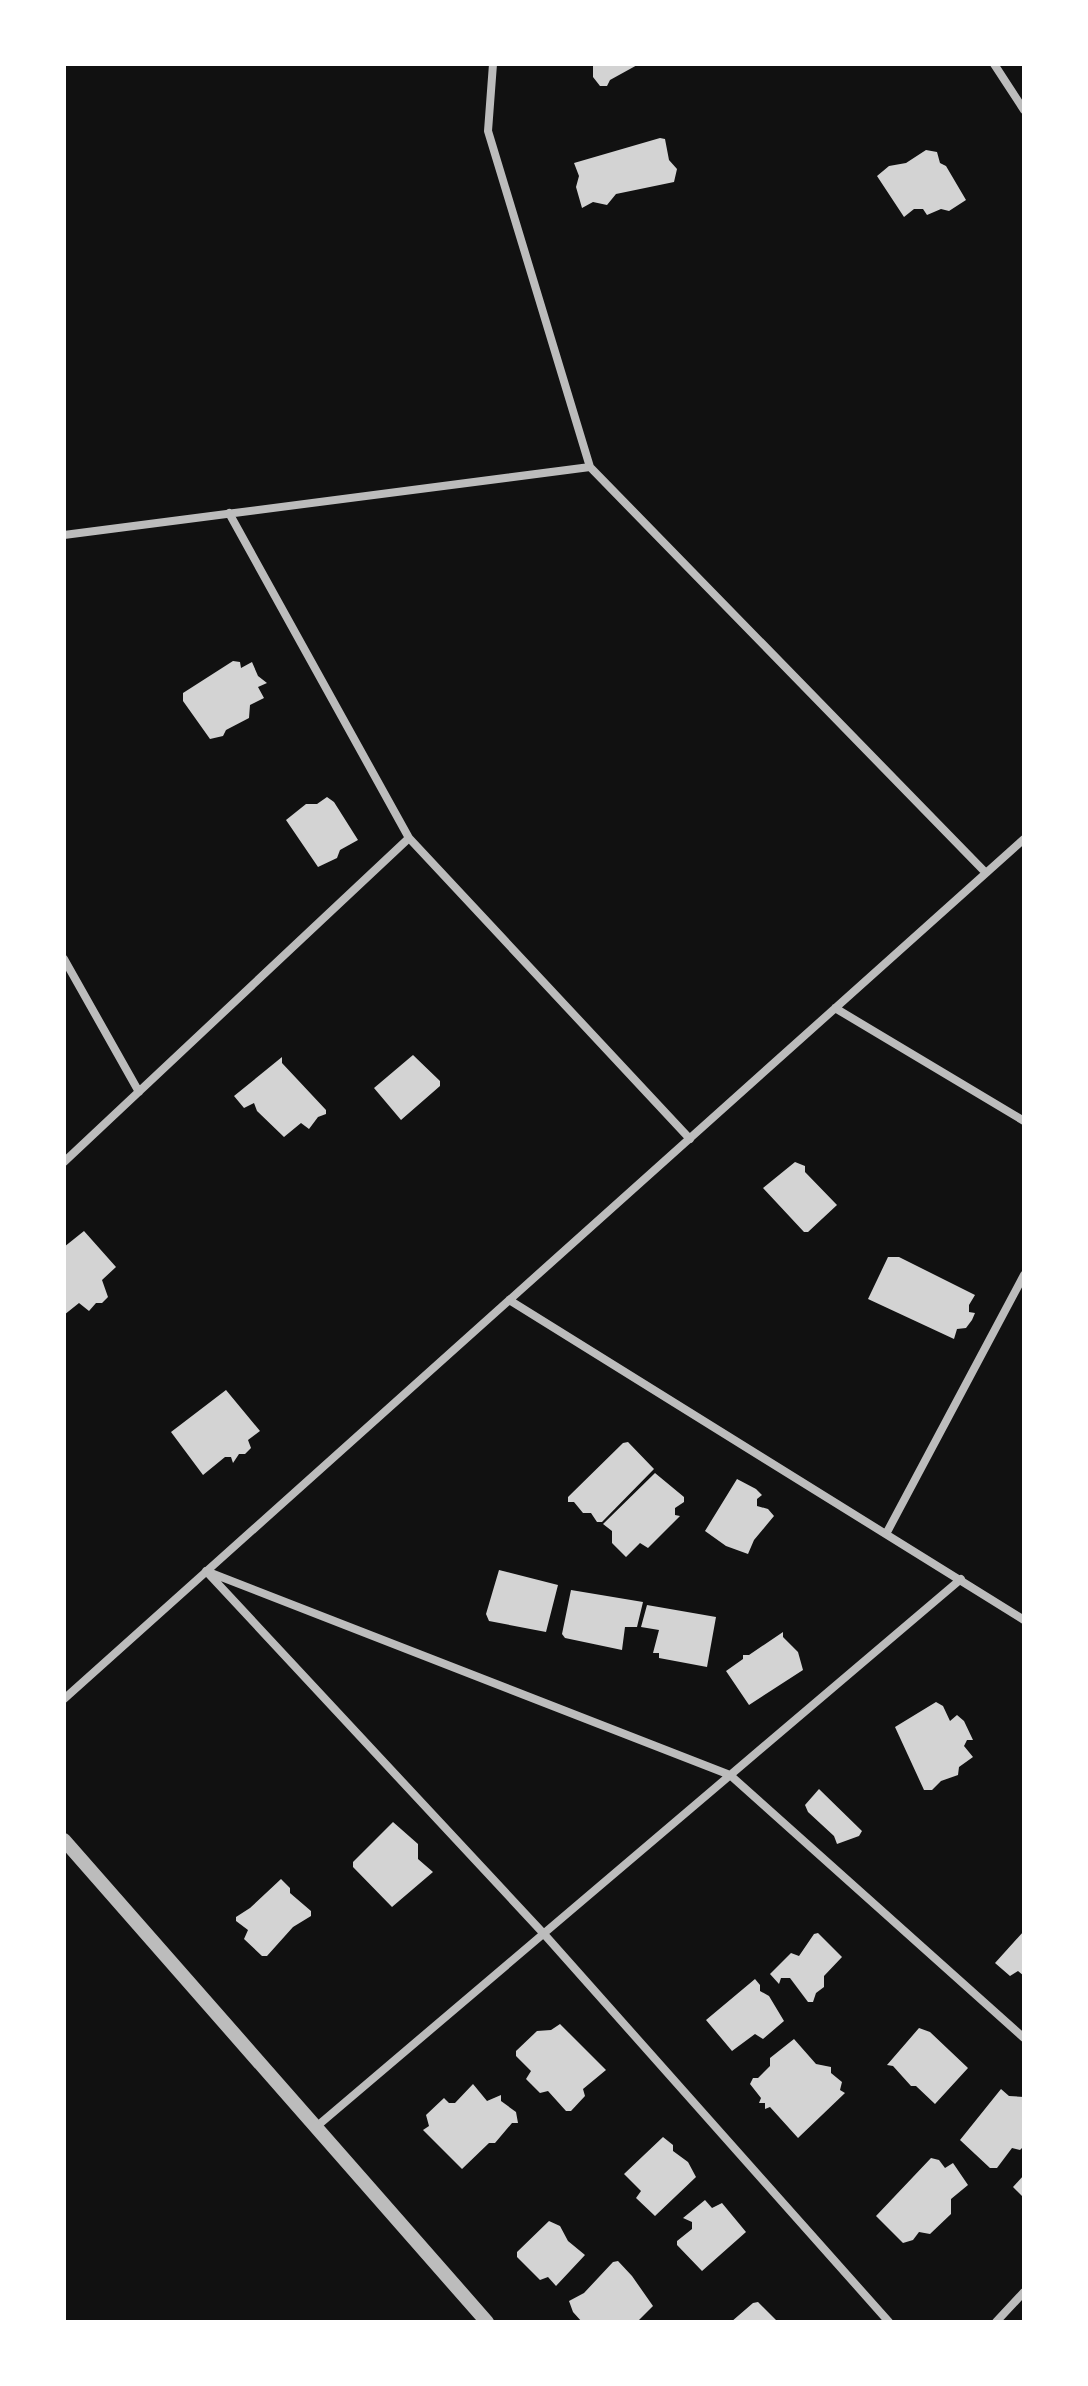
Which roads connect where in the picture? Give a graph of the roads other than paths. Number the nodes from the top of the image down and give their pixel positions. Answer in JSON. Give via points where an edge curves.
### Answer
{"nodes":[{"id":1,"x":493,"y":64,"type":"edge"},
{"id":2,"x":994,"y":64,"type":"edge"},
{"id":3,"x":1024,"y":110,"type":"edge"},
{"id":4,"x":590,"y":467,"type":"junction"},
{"id":5,"x":229,"y":513,"type":"junction"},
{"id":6,"x":64,"y":535,"type":"edge"},
{"id":7,"x":409,"y":838,"type":"junction"},
{"id":8,"x":1024,"y":839,"type":"edge"},
{"id":9,"x":986,"y":873,"type":"junction"},
{"id":10,"x":64,"y":959,"type":"edge"},
{"id":11,"x":835,"y":1008,"type":"junction"},
{"id":12,"x":139,"y":1092,"type":"junction"},
{"id":13,"x":1024,"y":1121,"type":"edge"},
{"id":14,"x":690,"y":1139,"type":"junction"},
{"id":15,"x":64,"y":1162,"type":"edge"},
{"id":16,"x":1024,"y":1275,"type":"edge"},
{"id":17,"x":509,"y":1300,"type":"junction"},
{"id":18,"x":886,"y":1534,"type":"junction"},
{"id":19,"x":206,"y":1571,"type":"junction"},
{"id":20,"x":961,"y":1579,"type":"junction"},
{"id":21,"x":1024,"y":1620,"type":"edge"},
{"id":22,"x":64,"y":1699,"type":"edge"},
{"id":23,"x":730,"y":1775,"type":"junction"},
{"id":24,"x":64,"y":1840,"type":"edge"},
{"id":25,"x":544,"y":1934,"type":"junction"},
{"id":26,"x":1024,"y":2038,"type":"edge"},
{"id":27,"x":316,"y":2127,"type":"junction"},
{"id":28,"x":1024,"y":2292,"type":"edge"},
{"id":29,"x":487,"y":2322,"type":"edge"},
{"id":30,"x":889,"y":2322,"type":"edge"},
{"id":31,"x":996,"y":2322,"type":"edge"}],
"edges":[{"from":1,"to":4,"type":"street","via":[[488,131]]},
{"from":2,"to":3,"type":"street"},
{"from":4,"to":5,"type":"street"},
{"from":4,"to":9,"type":"street"},
{"from":5,"to":6,"type":"street"},
{"from":5,"to":7,"type":"street"},
{"from":7,"to":12,"type":"street"},
{"from":7,"to":14,"type":"street"},
{"from":8,"to":9,"type":"street"},
{"from":9,"to":11,"type":"street"},
{"from":10,"to":12,"type":"street"},
{"from":11,"to":13,"type":"street"},
{"from":11,"to":14,"type":"street"},
{"from":12,"to":15,"type":"street"},
{"from":14,"to":17,"type":"street"},
{"from":16,"to":18,"type":"street"},
{"from":17,"to":18,"type":"street"},
{"from":17,"to":19,"type":"street"},
{"from":18,"to":20,"type":"street"},
{"from":19,"to":22,"type":"street"},
{"from":19,"to":23,"type":"street"},
{"from":19,"to":25,"type":"street"},
{"from":20,"to":21,"type":"street"},
{"from":20,"to":23,"type":"street"},
{"from":23,"to":25,"type":"street"},
{"from":23,"to":26,"type":"street"},
{"from":24,"to":27,"type":"street"},
{"from":25,"to":27,"type":"street"},
{"from":25,"to":30,"type":"street"},
{"from":27,"to":29,"type":"street"},
{"from":28,"to":31,"type":"street"}]}
